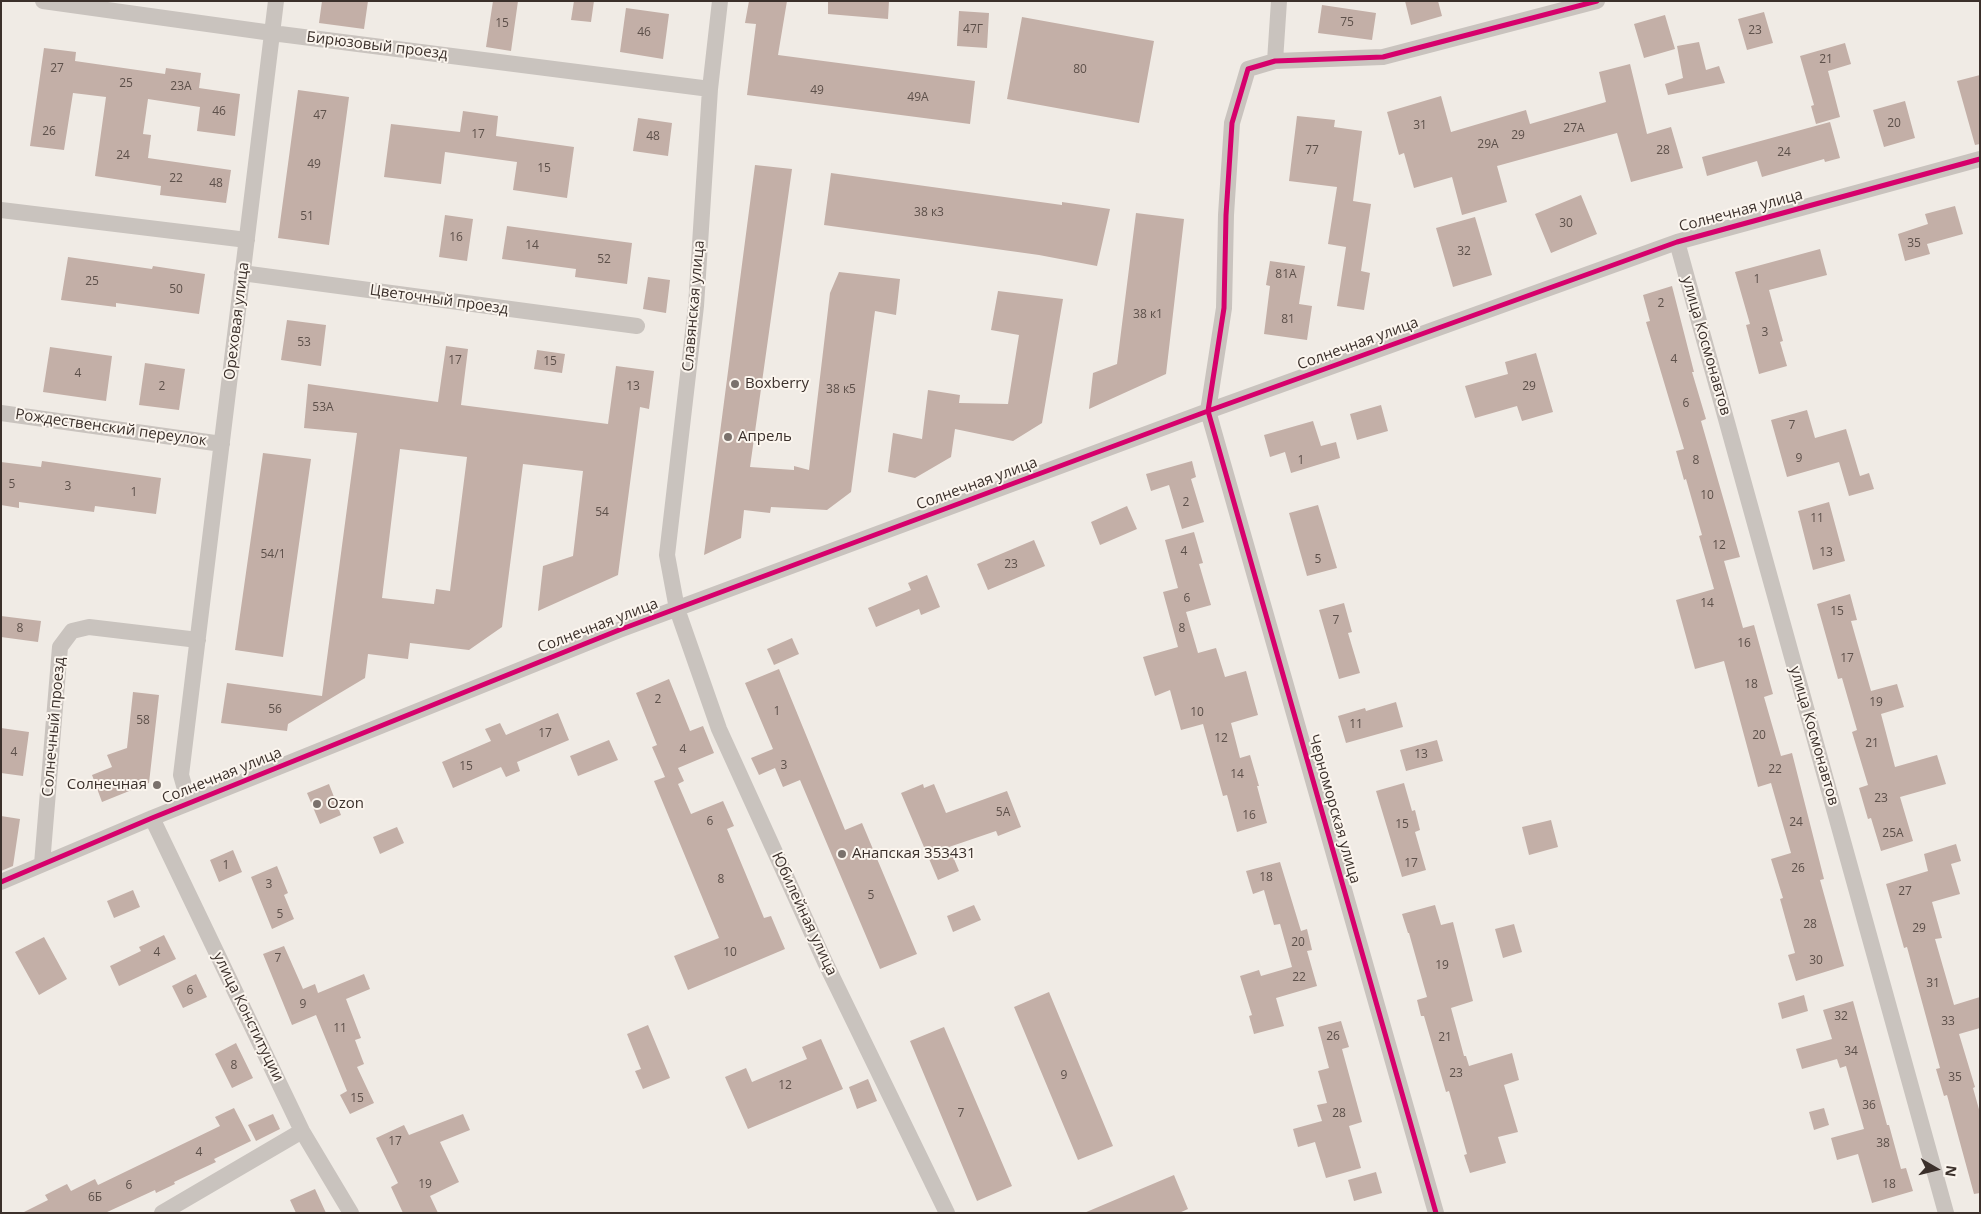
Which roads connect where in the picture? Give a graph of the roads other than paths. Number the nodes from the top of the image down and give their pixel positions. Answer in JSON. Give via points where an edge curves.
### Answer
{"nodes":[{"id":1,"x":43,"y":1,"type":"edge"},
{"id":2,"x":276,"y":1,"type":"edge"},
{"id":3,"x":720,"y":1,"type":"edge"},
{"id":4,"x":1279,"y":1,"type":"edge"},
{"id":5,"x":1597,"y":1,"type":"edge"},
{"id":6,"x":272,"y":33,"type":"junction"},
{"id":7,"x":1275,"y":61,"type":"junction"},
{"id":8,"x":710,"y":89,"type":"junction"},
{"id":9,"x":1980,"y":159,"type":"edge"},
{"id":10,"x":1,"y":210,"type":"edge"},
{"id":11,"x":247,"y":240,"type":"junction"},
{"id":12,"x":1677,"y":242,"type":"junction"},
{"id":13,"x":242,"y":274,"type":"junction"},
{"id":14,"x":636,"y":326,"type":"dead end"},
{"id":15,"x":1208,"y":411,"type":"junction"},
{"id":16,"x":1,"y":413,"type":"edge"},
{"id":17,"x":222,"y":444,"type":"junction"},
{"id":18,"x":677,"y":609,"type":"junction"},
{"id":19,"x":198,"y":640,"type":"junction"},
{"id":20,"x":188,"y":803,"type":"junction"},
{"id":21,"x":152,"y":818,"type":"junction"},
{"id":22,"x":42,"y":864,"type":"junction"},
{"id":23,"x":1,"y":882,"type":"edge"},
{"id":24,"x":302,"y":1131,"type":"junction"},
{"id":25,"x":162,"y":1213,"type":"edge"},
{"id":26,"x":351,"y":1213,"type":"edge"},
{"id":27,"x":947,"y":1213,"type":"edge"},
{"id":28,"x":1436,"y":1213,"type":"edge"},
{"id":29,"x":1946,"y":1213,"type":"edge"}],
"edges":[{"from":1,"to":6,"type":"street","name":"Бирюзовый проезд"},
{"from":2,"to":6,"type":"street","name":"Ореховая улица"},
{"from":3,"to":8,"type":"street","name":"Славянская улица"},
{"from":4,"to":7,"type":"street"},
{"from":5,"to":7,"type":"street","via":[[1383,57]]},
{"from":6,"to":8,"type":"street","name":"Бирюзовый проезд"},
{"from":6,"to":11,"type":"street","name":"Ореховая улица"},
{"from":7,"to":15,"type":"street","via":[[1248,68],[1232,123],[1224,308]]},
{"from":8,"to":18,"type":"street","name":"Славянская улица","via":[[696,306],[667,555]]},
{"from":9,"to":12,"type":"street","name":"Солнечная улица"},
{"from":10,"to":11,"type":"street"},
{"from":11,"to":13,"type":"street","name":"Ореховая улица"},
{"from":12,"to":15,"type":"street","name":"Солнечная улица"},
{"from":12,"to":29,"type":"street","name":"улица Космонавтов"},
{"from":13,"to":14,"type":"street","name":"Цветочный проезд"},
{"from":13,"to":17,"type":"street","name":"Ореховая улица"},
{"from":15,"to":18,"type":"street","name":"Солнечная улица"},
{"from":15,"to":28,"type":"street","name":"Черноморская улица"},
{"from":16,"to":17,"type":"street","name":"Рождественский переулок"},
{"from":17,"to":19,"type":"street","name":"Ореховая улица"},
{"from":18,"to":20,"type":"street","name":"Солнечная улица"},
{"from":18,"to":27,"type":"street","name":"Юбилейная улица","via":[[719,729],[825,962]]},
{"from":19,"to":20,"type":"street","name":"Ореховая улица","via":[[181,775]]},
{"from":19,"to":22,"type":"street","name":"Солнечный проезд","via":[[90,627],[72,631],[60,647]]},
{"from":20,"to":21,"type":"street","name":"Солнечная улица"},
{"from":21,"to":22,"type":"street","name":"Солнечная улица"},
{"from":21,"to":24,"type":"street","name":"улица Конституции"},
{"from":22,"to":23,"type":"street","name":"Солнечная улица"},
{"from":24,"to":25,"type":"street"},
{"from":24,"to":26,"type":"street","name":"улица Конституции"}]}
